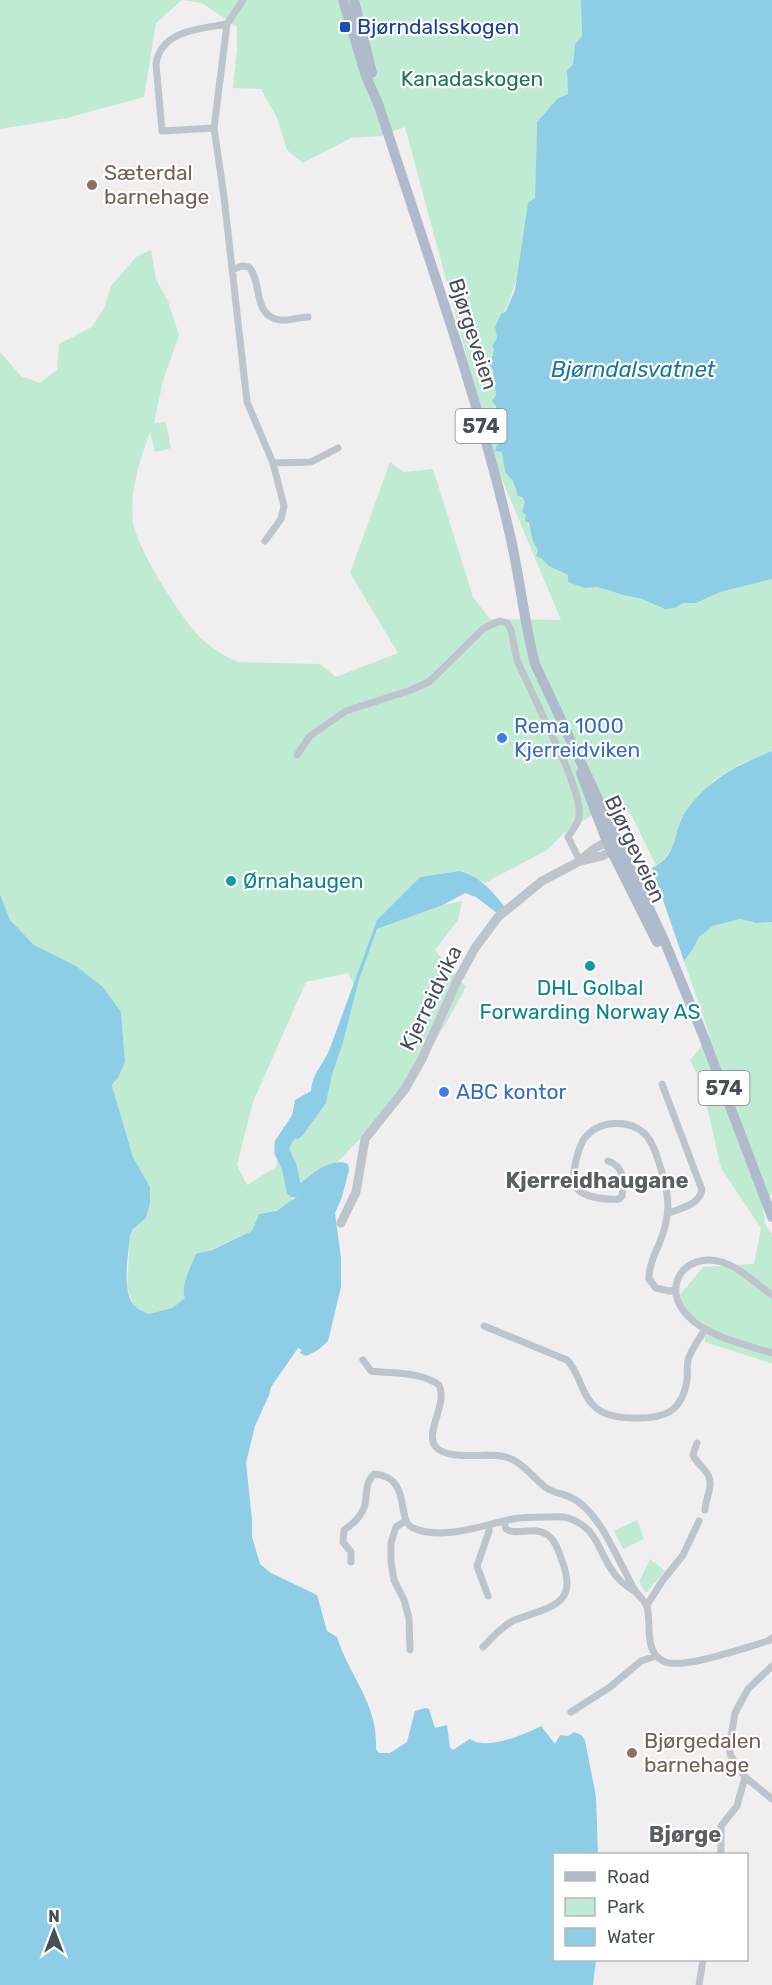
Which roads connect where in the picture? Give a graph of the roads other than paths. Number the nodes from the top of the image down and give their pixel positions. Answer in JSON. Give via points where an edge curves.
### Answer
{"nodes":[{"id":1,"x":243,"y":0,"type":"edge"},
{"id":2,"x":343,"y":0,"type":"edge"},
{"id":3,"x":354,"y":0,"type":"edge"},
{"id":4,"x":227,"y":24,"type":"junction"},
{"id":5,"x":379,"y":106,"type":"junction"},
{"id":6,"x":214,"y":128,"type":"junction"},
{"id":7,"x":232,"y":270,"type":"junction"},
{"id":8,"x":308,"y":317,"type":"dead end"},
{"id":9,"x":338,"y":448,"type":"dead end"},
{"id":10,"x":273,"y":463,"type":"junction"},
{"id":11,"x":266,"y":541,"type":"dead end"},
{"id":12,"x":297,"y":755,"type":"dead end"},
{"id":13,"x":612,"y":845,"type":"junction"},
{"id":14,"x":580,"y":861,"type":"junction"},
{"id":15,"x":662,"y":1084,"type":"dead end"},
{"id":16,"x":608,"y":1161,"type":"dead end"},
{"id":17,"x":669,"y":1213,"type":"junction"},
{"id":18,"x":772,"y":1217,"type":"edge"},
{"id":19,"x":341,"y":1223,"type":"dead end"},
{"id":20,"x":676,"y":1290,"type":"junction"},
{"id":21,"x":772,"y":1295,"type":"edge"},
{"id":22,"x":484,"y":1326,"type":"dead end"},
{"id":23,"x":705,"y":1329,"type":"junction"},
{"id":24,"x":772,"y":1353,"type":"edge"},
{"id":25,"x":363,"y":1360,"type":"dead end"},
{"id":26,"x":697,"y":1443,"type":"dead end"},
{"id":27,"x":705,"y":1510,"type":"dead end"},
{"id":28,"x":405,"y":1521,"type":"junction"},
{"id":29,"x":504,"y":1521,"type":"junction"},
{"id":30,"x":699,"y":1521,"type":"dead end"},
{"id":31,"x":489,"y":1525,"type":"junction"},
{"id":32,"x":351,"y":1562,"type":"dead end"},
{"id":33,"x":634,"y":1591,"type":"junction"},
{"id":34,"x":488,"y":1596,"type":"dead end"},
{"id":35,"x":647,"y":1605,"type":"junction"},
{"id":36,"x":772,"y":1638,"type":"edge"},
{"id":37,"x":483,"y":1647,"type":"dead end"},
{"id":38,"x":410,"y":1650,"type":"dead end"},
{"id":39,"x":656,"y":1656,"type":"junction"},
{"id":40,"x":772,"y":1666,"type":"edge"},
{"id":41,"x":571,"y":1712,"type":"dead end"},
{"id":42,"x":746,"y":1777,"type":"junction"},
{"id":43,"x":772,"y":1799,"type":"edge"},
{"id":44,"x":721,"y":1853,"type":"edge"},
{"id":45,"x":703,"y":1961,"type":"edge"},
{"id":46,"x":699,"y":1985,"type":"edge"}],
"edges":[{"from":1,"to":4,"type":"street"},
{"from":2,"to":5,"type":"main road","name":"Bjørgeveien","number":"574"},
{"from":3,"to":5,"type":"main road","name":"Bjørgeveien","number":"574"},
{"from":4,"to":6,"type":"street"},
{"from":4,"to":6,"type":"street","via":[[180,33],[164,44],[156,64],[162,131]]},
{"from":5,"to":13,"type":"main road","name":"Bjørgeveien","number":"574","via":[[473,395],[510,537],[535,664],[574,747],[584,782]]},
{"from":6,"to":7,"type":"street"},
{"from":7,"to":8,"type":"street","via":[[242,266],[254,272],[260,303],[272,318],[282,321]]},
{"from":7,"to":10,"type":"street","via":[[247,402]]},
{"from":9,"to":10,"type":"street","via":[[311,462]]},
{"from":10,"to":11,"type":"street","via":[[284,506],[281,519]]},
{"from":12,"to":14,"type":"street","name":"Bjørgeveien","via":[[310,736],[345,711],[429,682],[484,628],[500,621],[507,623],[518,660],[572,785],[579,814],[568,837]]},
{"from":13,"to":14,"type":"street","name":"Kjerreidvika","via":[[597,846]]},
{"from":13,"to":18,"type":"main road","name":"Bjørgeveien","number":"574","via":[[664,940]]},
{"from":14,"to":19,"type":"street","name":"Kjerreidvika","via":[[542,881],[522,897],[498,917],[475,948],[423,1059],[405,1089],[365,1139],[356,1192]]},
{"from":15,"to":17,"type":"street","via":[[702,1190],[696,1201]]},
{"from":16,"to":17,"type":"street","via":[[623,1176],[622,1196],[614,1199],[582,1193],[574,1173],[580,1145],[590,1133],[622,1123],[644,1134],[653,1146],[660,1168]]},
{"from":17,"to":20,"type":"street","via":[[650,1279],[656,1288]]},
{"from":20,"to":21,"type":"street","via":[[677,1279],[686,1267],[710,1260],[737,1269]]},
{"from":20,"to":23,"type":"street","via":[[680,1307]]},
{"from":22,"to":23,"type":"street","via":[[567,1360],[596,1408],[610,1415],[633,1418],[663,1417],[675,1407],[685,1390],[688,1359]]},
{"from":23,"to":24,"type":"street"},
{"from":25,"to":33,"type":"street","via":[[371,1371],[418,1377],[439,1385],[442,1397],[432,1437],[437,1449],[449,1454],[513,1459],[553,1493],[580,1503],[603,1531]]},
{"from":26,"to":27,"type":"street","via":[[693,1455],[710,1482]]},
{"from":28,"to":31,"type":"street","via":[[410,1527],[434,1532]]},
{"from":28,"to":32,"type":"street","via":[[401,1491],[391,1481],[374,1474],[367,1483],[364,1507],[357,1520],[344,1530],[343,1542],[351,1552]]},
{"from":28,"to":38,"type":"street","via":[[396,1527],[391,1562],[409,1618]]},
{"from":29,"to":31,"type":"street"},
{"from":29,"to":33,"type":"street","via":[[567,1517],[582,1525],[601,1546],[612,1571]]},
{"from":29,"to":37,"type":"street","via":[[510,1532],[536,1530],[547,1534],[557,1547],[568,1582],[566,1593],[554,1606],[512,1620]]},
{"from":30,"to":35,"type":"street","via":[[683,1555]]},
{"from":31,"to":34,"type":"street","via":[[477,1566]]},
{"from":33,"to":35,"type":"street"},
{"from":35,"to":39,"type":"street","via":[[648,1633]]},
{"from":36,"to":39,"type":"street","via":[[688,1663],[673,1665]]},
{"from":39,"to":41,"type":"street","via":[[641,1661]]},
{"from":40,"to":42,"type":"street","via":[[748,1689],[735,1713],[730,1756]]},
{"from":42,"to":43,"type":"street"},
{"from":42,"to":44,"type":"street","via":[[737,1806],[721,1826]]},
{"from":45,"to":46,"type":"street"}]}
